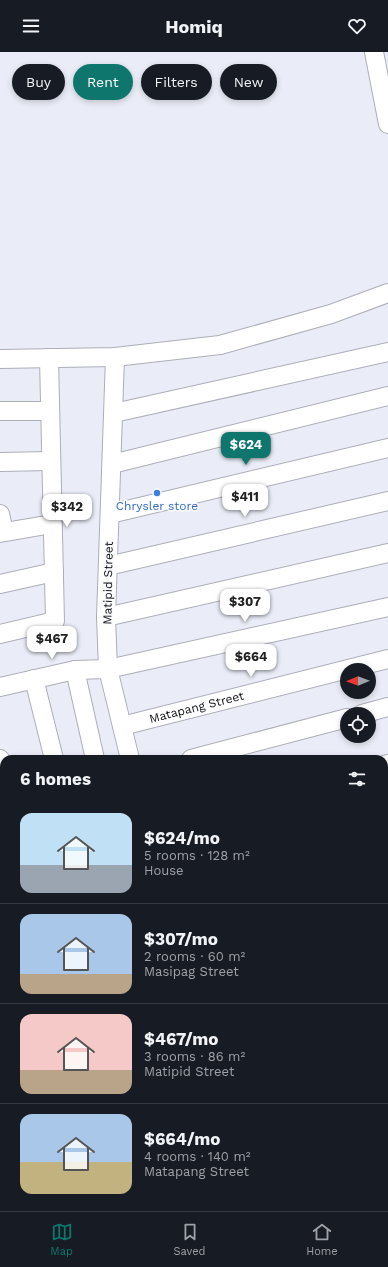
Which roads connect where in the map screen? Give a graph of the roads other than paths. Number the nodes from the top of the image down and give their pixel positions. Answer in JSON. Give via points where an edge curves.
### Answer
{"nodes":[{"id":1,"x":374,"y":52,"type":"edge"},
{"id":2,"x":388,"y":124,"type":"edge"},
{"id":3,"x":388,"y":294,"type":"edge"},
{"id":4,"x":388,"y":352,"type":"edge"},
{"id":5,"x":116,"y":357,"type":"junction"},
{"id":6,"x":49,"y":358,"type":"junction"},
{"id":7,"x":0,"y":359,"type":"edge"},
{"id":8,"x":388,"y":396,"type":"edge"},
{"id":9,"x":0,"y":411,"type":"edge"},
{"id":10,"x":49,"y":411,"type":"junction"},
{"id":11,"x":114,"y":413,"type":"junction"},
{"id":12,"x":388,"y":448,"type":"edge"},
{"id":13,"x":0,"y":462,"type":"edge"},
{"id":14,"x":50,"y":462,"type":"junction"},
{"id":15,"x":112,"y":464,"type":"junction"},
{"id":16,"x":388,"y":501,"type":"edge"},
{"id":17,"x":0,"y":514,"type":"edge"},
{"id":18,"x":110,"y":514,"type":"junction"},
{"id":19,"x":52,"y":524,"type":"junction"},
{"id":20,"x":2,"y":533,"type":"edge"},
{"id":21,"x":388,"y":553,"type":"edge"},
{"id":22,"x":108,"y":566,"type":"junction"},
{"id":23,"x":54,"y":572,"type":"junction"},
{"id":24,"x":0,"y":584,"type":"edge"},
{"id":25,"x":388,"y":606,"type":"edge"},
{"id":26,"x":106,"y":617,"type":"junction"},
{"id":27,"x":0,"y":634,"type":"edge"},
{"id":28,"x":388,"y":659,"type":"edge"},
{"id":29,"x":75,"y":670,"type":"junction"},
{"id":30,"x":108,"y":670,"type":"junction"},
{"id":31,"x":34,"y":679,"type":"junction"},
{"id":32,"x":0,"y":687,"type":"edge"},
{"id":33,"x":388,"y":707,"type":"edge"},
{"id":34,"x":376,"y":710,"type":"edge"},
{"id":35,"x":340,"y":720,"type":"edge"},
{"id":36,"x":122,"y":726,"type":"junction"},
{"id":37,"x":53,"y":755,"type":"edge"},
{"id":38,"x":95,"y":755,"type":"edge"},
{"id":39,"x":129,"y":755,"type":"edge"},
{"id":40,"x":206,"y":755,"type":"edge"}],
"edges":[{"from":1,"to":2,"type":"street"},
{"from":3,"to":5,"type":"street","via":[[331,314],[220,344]]},
{"from":4,"to":11,"type":"street"},
{"from":5,"to":6,"type":"street"},
{"from":5,"to":11,"type":"street","name":"Matipid Street"},
{"from":6,"to":7,"type":"street"},
{"from":6,"to":10,"type":"street"},
{"from":8,"to":15,"type":"street"},
{"from":9,"to":10,"type":"street"},
{"from":10,"to":14,"type":"street"},
{"from":11,"to":15,"type":"street","name":"Matipid Street"},
{"from":12,"to":18,"type":"street"},
{"from":13,"to":14,"type":"street"},
{"from":14,"to":19,"type":"street"},
{"from":15,"to":18,"type":"street","name":"Matipid Street"},
{"from":16,"to":22,"type":"street"},
{"from":17,"to":20,"type":"street"},
{"from":18,"to":22,"type":"street","name":"Matipid Street"},
{"from":19,"to":20,"type":"street"},
{"from":19,"to":23,"type":"street"},
{"from":21,"to":26,"type":"street"},
{"from":22,"to":26,"type":"street","name":"Matipid Street"},
{"from":23,"to":24,"type":"street"},
{"from":23,"to":27,"type":"street","via":[[55,621]]},
{"from":25,"to":30,"type":"street"},
{"from":26,"to":30,"type":"street","name":"Matipid Street"},
{"from":28,"to":36,"type":"street","name":"Matapang Street"},
{"from":29,"to":30,"type":"street"},
{"from":29,"to":31,"type":"street"},
{"from":29,"to":38,"type":"street"},
{"from":30,"to":36,"type":"street","name":"Matipid Street"},
{"from":31,"to":32,"type":"street"},
{"from":31,"to":37,"type":"street"},
{"from":33,"to":34,"type":"street"},
{"from":35,"to":40,"type":"street"},
{"from":36,"to":39,"type":"street","name":"Matipid Street"}]}
